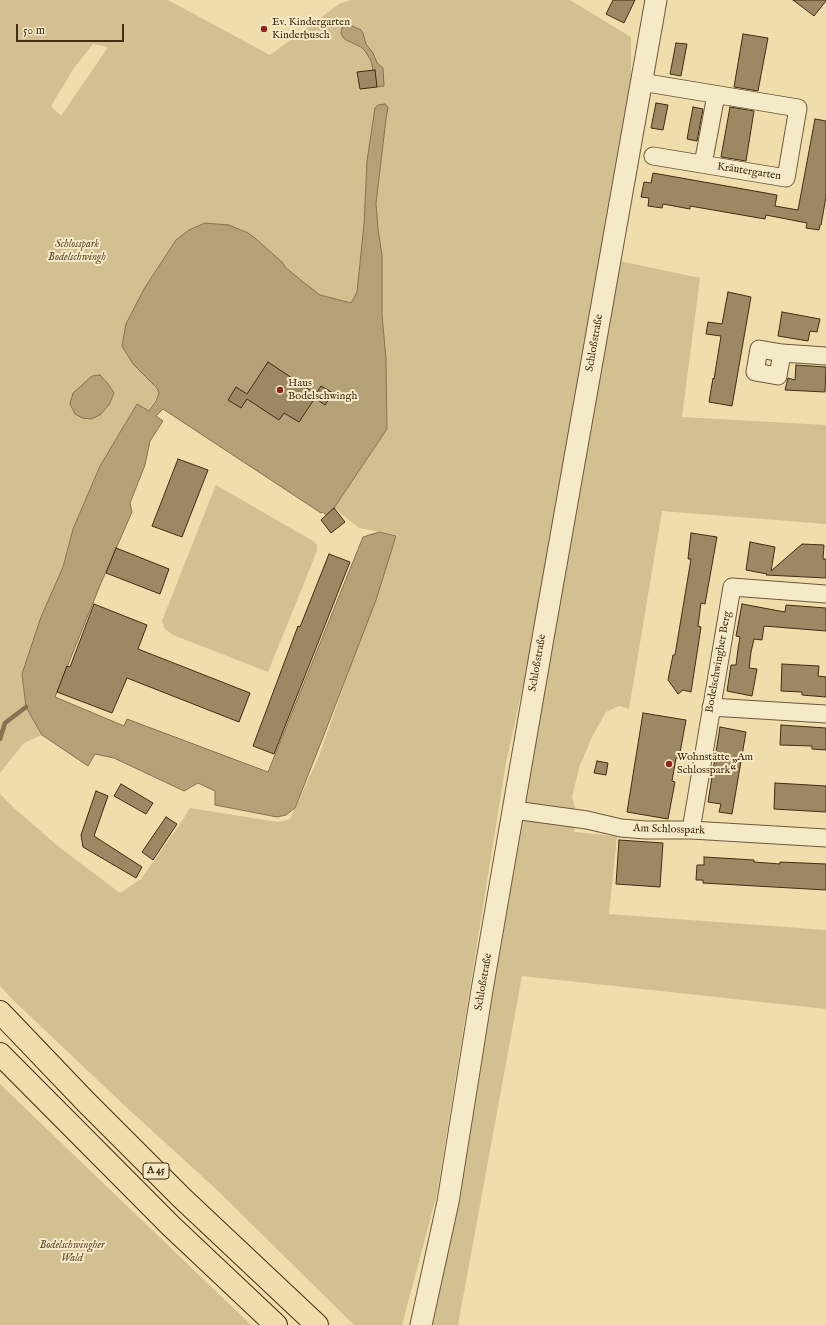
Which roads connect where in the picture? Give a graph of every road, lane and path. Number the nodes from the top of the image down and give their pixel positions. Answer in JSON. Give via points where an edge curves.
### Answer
{"nodes":[{"id":1,"x":656,"y":0,"type":"edge"},
{"id":2,"x":641,"y":82,"type":"junction"},
{"id":3,"x":716,"y":95,"type":"junction"},
{"id":4,"x":653,"y":156,"type":"dead end"},
{"id":5,"x":703,"y":164,"type":"junction"},
{"id":6,"x":782,"y":353,"type":"dead end"},
{"id":7,"x":826,"y":356,"type":"edge"},
{"id":8,"x":826,"y":594,"type":"edge"},
{"id":9,"x":711,"y":707,"type":"junction"},
{"id":10,"x":826,"y":714,"type":"edge"},
{"id":11,"x":514,"y":810,"type":"junction"},
{"id":12,"x":691,"y":830,"type":"junction"},
{"id":13,"x":826,"y":838,"type":"edge"},
{"id":14,"x":0,"y":1012,"type":"edge"},
{"id":15,"x":0,"y":1054,"type":"edge"},
{"id":16,"x":276,"y":1325,"type":"edge"},
{"id":17,"x":317,"y":1325,"type":"edge"},
{"id":18,"x":421,"y":1325,"type":"edge"}],
"edges":[{"from":1,"to":2,"type":"street","name":"Schloßstraße"},
{"from":2,"to":3,"type":"street","name":"Kräutergarten"},
{"from":2,"to":11,"type":"street","name":"Schloßstraße"},
{"from":3,"to":5,"type":"street","name":"Kräutergarten"},
{"from":3,"to":5,"type":"street","name":"Kräutergarten","via":[[798,108],[786,178]]},
{"from":4,"to":5,"type":"street","name":"Kräutergarten"},
{"from":6,"to":7,"type":"street"},
{"from":8,"to":9,"type":"street","name":"Bodelschwingher Berg","via":[[732,586]]},
{"from":9,"to":10,"type":"street"},
{"from":9,"to":12,"type":"street","name":"Bodelschwingher Berg"},
{"from":11,"to":12,"type":"street","name":"Am Schlosspark","via":[[587,820],[621,828]]},
{"from":11,"to":18,"type":"street","name":"Schloßstraße","via":[[448,1202]]},
{"from":12,"to":13,"type":"street","name":"Am Schlosspark"},
{"from":14,"to":17,"type":"highway","number":"A 45","via":[[177,1192]]},
{"from":15,"to":16,"type":"highway","number":"A 45","via":[[171,1226]]}]}
